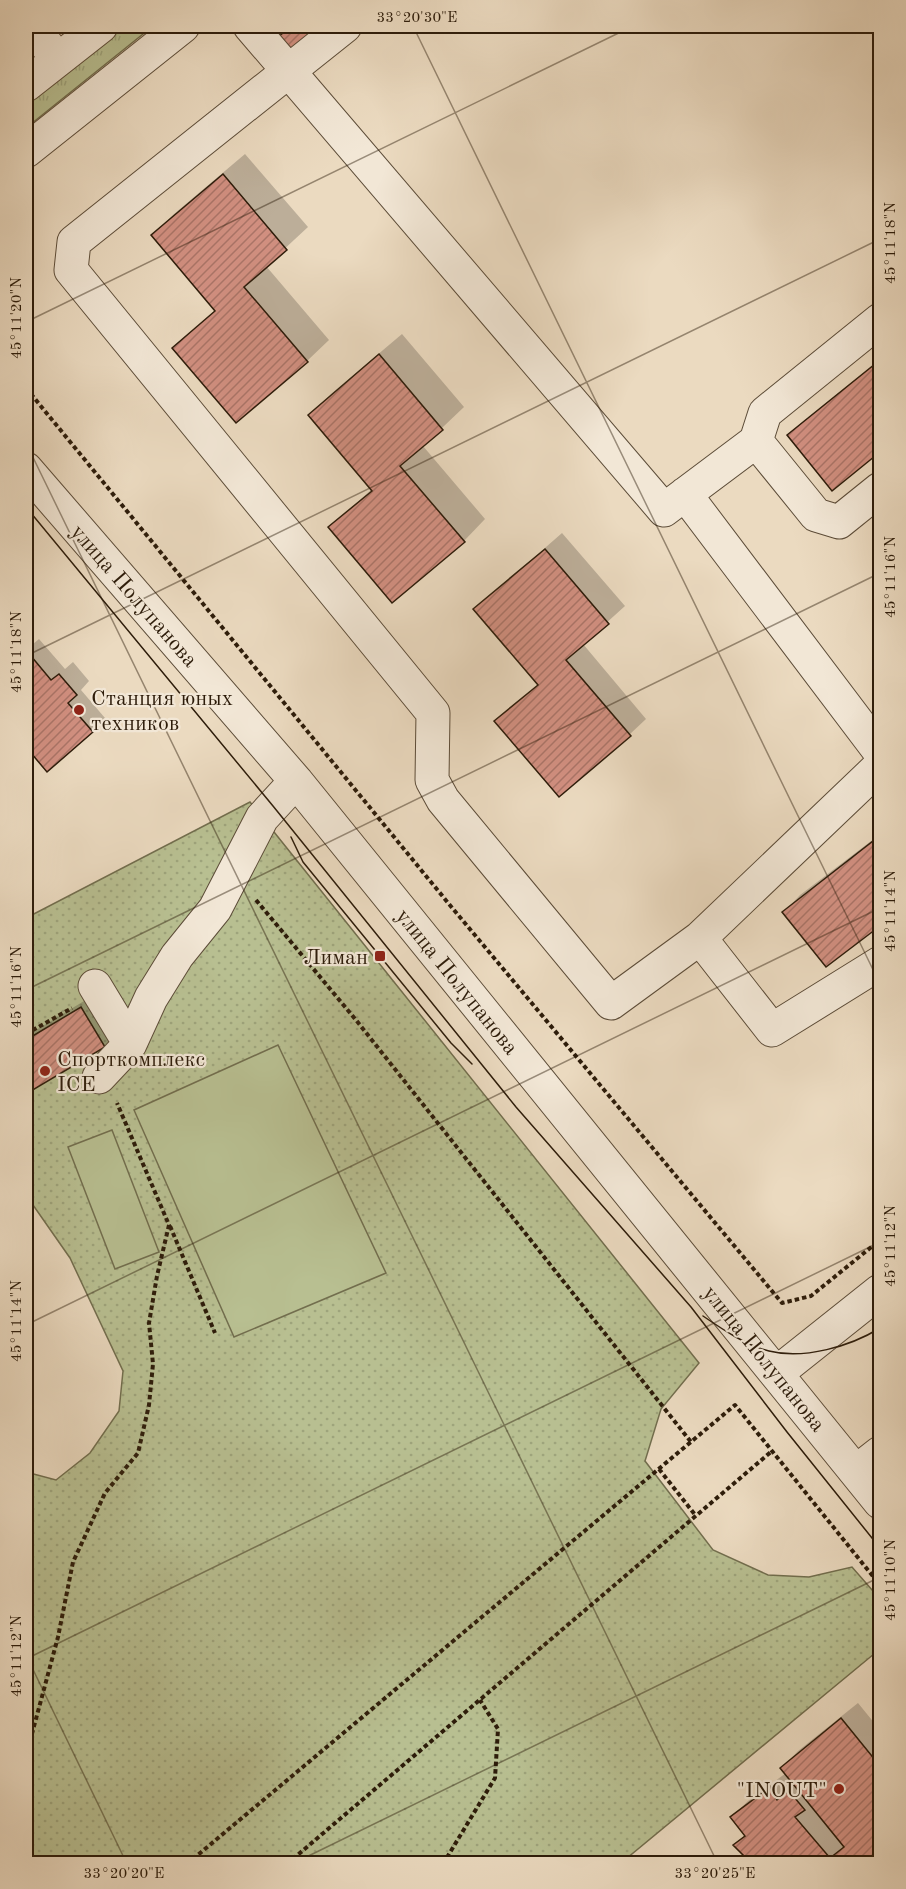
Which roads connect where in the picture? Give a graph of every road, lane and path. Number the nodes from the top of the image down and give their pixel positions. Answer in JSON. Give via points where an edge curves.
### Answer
{"nodes":[{"id":1,"x":31,"y":26,"type":"edge"},
{"id":2,"x":101,"y":26,"type":"edge"},
{"id":3,"x":183,"y":26,"type":"edge"},
{"id":4,"x":250,"y":26,"type":"edge"},
{"id":5,"x":345,"y":26,"type":"edge"},
{"id":6,"x":58,"y":59,"type":"junction"},
{"id":7,"x":289,"y":71,"type":"junction"},
{"id":8,"x":26,"y":85,"type":"edge"},
{"id":9,"x":26,"y":151,"type":"edge"},
{"id":10,"x":880,"y":320,"type":"edge"},
{"id":11,"x":26,"y":388,"type":"edge"},
{"id":12,"x":756,"y":441,"type":"junction"},
{"id":13,"x":26,"y":469,"type":"edge"},
{"id":14,"x":880,"y":489,"type":"edge"},
{"id":15,"x":685,"y":494,"type":"junction"},
{"id":16,"x":880,"y":752,"type":"edge"},
{"id":17,"x":880,"y":766,"type":"edge"},
{"id":18,"x":296,"y":781,"type":"junction"},
{"id":19,"x":255,"y":899,"type":"dead end"},
{"id":20,"x":699,"y":938,"type":"junction"},
{"id":21,"x":880,"y":963,"type":"edge"},
{"id":22,"x":97,"y":989,"type":"joint"},
{"id":23,"x":26,"y":1034,"type":"edge"},
{"id":24,"x":130,"y":1044,"type":"junction"},
{"id":25,"x":106,"y":1087,"type":"joint"},
{"id":26,"x":169,"y":1225,"type":"junction"},
{"id":27,"x":880,"y":1240,"type":"edge"},
{"id":28,"x":880,"y":1291,"type":"edge"},
{"id":29,"x":215,"y":1333,"type":"dead end"},
{"id":30,"x":880,"y":1372,"type":"edge"},
{"id":31,"x":777,"y":1373,"type":"junction"},
{"id":32,"x":876,"y":1376,"type":"dead end"},
{"id":33,"x":691,"y":1442,"type":"junction"},
{"id":34,"x":772,"y":1451,"type":"junction"},
{"id":35,"x":869,"y":1462,"type":"edge"},
{"id":36,"x":659,"y":1469,"type":"junction"},
{"id":37,"x":880,"y":1502,"type":"edge"},
{"id":38,"x":696,"y":1516,"type":"junction"},
{"id":39,"x":880,"y":1585,"type":"edge"},
{"id":40,"x":480,"y":1700,"type":"junction"},
{"id":41,"x":26,"y":1756,"type":"edge"},
{"id":42,"x":187,"y":1863,"type":"edge"},
{"id":43,"x":287,"y":1863,"type":"edge"},
{"id":44,"x":443,"y":1863,"type":"edge"}],
"edges":[{"from":1,"to":6,"type":"street"},
{"from":2,"to":6,"type":"street"},
{"from":3,"to":9,"type":"street"},
{"from":4,"to":7,"type":"street"},
{"from":5,"to":7,"type":"street"},
{"from":6,"to":8,"type":"street"},
{"from":7,"to":15,"type":"street","via":[[664,510]]},
{"from":7,"to":20,"type":"street","via":[[74,242],[71,270],[433,712],[432,780],[443,800],[611,1004]]},
{"from":10,"to":12,"type":"street","via":[[765,413]]},
{"from":11,"to":27,"type":"path","via":[[782,1304],[811,1296]]},
{"from":12,"to":14,"type":"street","via":[[816,515],[839,522]]},
{"from":12,"to":15,"type":"street"},
{"from":13,"to":18,"type":"street","name":"улица Полупанова"},
{"from":15,"to":16,"type":"street"},
{"from":17,"to":20,"type":"street"},
{"from":18,"to":24,"type":"street","via":[[262,818],[215,909],[177,956],[151,998]]},
{"from":18,"to":31,"type":"street","name":"улица Полупанова"},
{"from":19,"to":33,"type":"path"},
{"from":20,"to":21,"type":"street","via":[[772,1029]]},
{"from":22,"to":23,"type":"path"},
{"from":22,"to":24,"type":"street"},
{"from":24,"to":25,"type":"street"},
{"from":25,"to":26,"type":"path"},
{"from":26,"to":29,"type":"path"},
{"from":26,"to":41,"type":"path","via":[[149,1323],[153,1364],[138,1453],[105,1493],[73,1562]]},
{"from":28,"to":31,"type":"street"},
{"from":30,"to":32,"type":"path"},
{"from":31,"to":35,"type":"street","name":"улица Полупанова"},
{"from":33,"to":34,"type":"path","via":[[735,1405]]},
{"from":33,"to":36,"type":"path"},
{"from":34,"to":38,"type":"path"},
{"from":34,"to":39,"type":"path"},
{"from":35,"to":37,"type":"street","name":"улица Полупанова"},
{"from":36,"to":38,"type":"path"},
{"from":36,"to":42,"type":"path"},
{"from":38,"to":40,"type":"path"},
{"from":40,"to":43,"type":"path"},
{"from":40,"to":44,"type":"path","via":[[498,1729],[495,1778]]}]}
